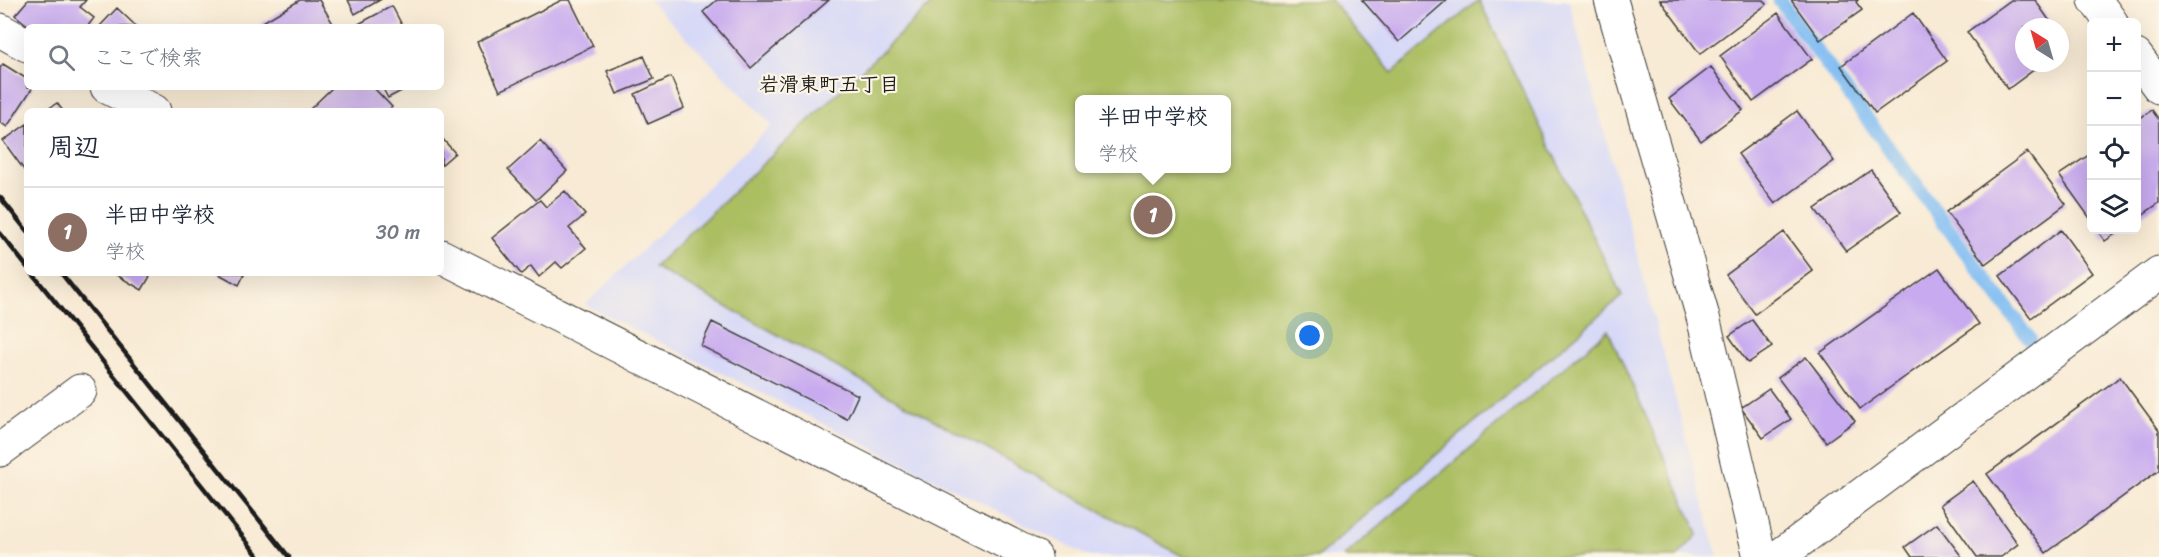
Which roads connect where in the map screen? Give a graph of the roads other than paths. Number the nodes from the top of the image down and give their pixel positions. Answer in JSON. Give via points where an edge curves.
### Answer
{"nodes":[{"id":1,"x":1611,"y":0,"type":"edge"},
{"id":2,"x":2095,"y":0,"type":"edge"},
{"id":3,"x":2108,"y":18,"type":"edge"},
{"id":4,"x":0,"y":30,"type":"edge"},
{"id":5,"x":24,"y":43,"type":"edge"},
{"id":6,"x":2141,"y":63,"type":"edge"},
{"id":7,"x":2159,"y":87,"type":"edge"},
{"id":8,"x":113,"y":90,"type":"edge"},
{"id":9,"x":148,"y":108,"type":"edge"},
{"id":10,"x":444,"y":258,"type":"edge"},
{"id":11,"x":2159,"y":273,"type":"edge"},
{"id":12,"x":80,"y":391,"type":"dead end"},
{"id":13,"x":0,"y":450,"type":"edge"},
{"id":14,"x":1035,"y":557,"type":"edge"},
{"id":15,"x":1760,"y":557,"type":"edge"},
{"id":16,"x":1778,"y":557,"type":"edge"}],
"edges":[{"from":1,"to":15,"type":"street","via":[[1703,317]]},
{"from":2,"to":3,"type":"street"},
{"from":4,"to":5,"type":"street"},
{"from":6,"to":7,"type":"street"},
{"from":8,"to":9,"type":"street"},
{"from":10,"to":14,"type":"street"},
{"from":11,"to":16,"type":"street"},
{"from":12,"to":13,"type":"street"}]}
